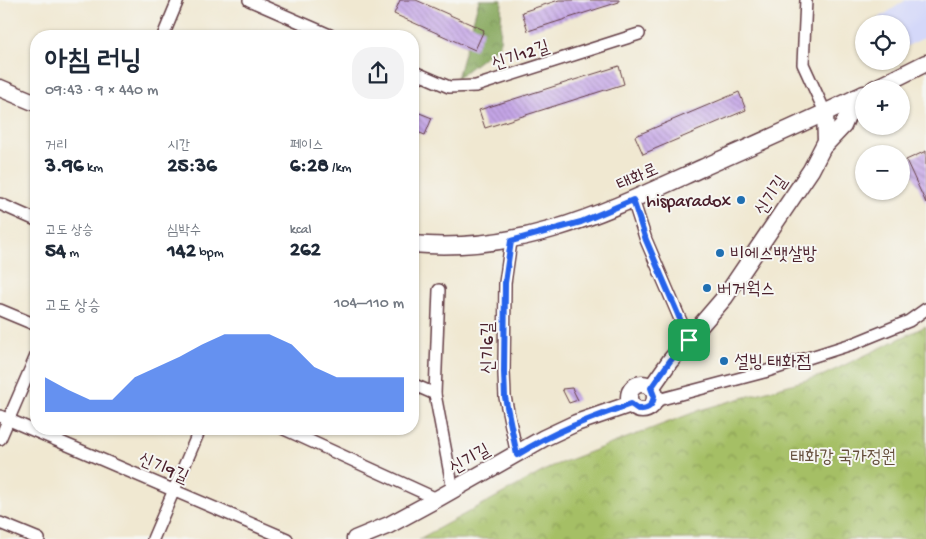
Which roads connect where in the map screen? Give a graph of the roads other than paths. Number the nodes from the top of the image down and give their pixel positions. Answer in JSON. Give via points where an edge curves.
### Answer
{"nodes":[{"id":1,"x":178,"y":0,"type":"edge"},
{"id":2,"x":249,"y":0,"type":"edge"},
{"id":3,"x":806,"y":0,"type":"edge"},
{"id":4,"x":166,"y":30,"type":"edge"},
{"id":5,"x":318,"y":30,"type":"edge"},
{"id":6,"x":639,"y":34,"type":"dead end"},
{"id":7,"x":926,"y":63,"type":"edge"},
{"id":8,"x":419,"y":74,"type":"edge"},
{"id":9,"x":892,"y":80,"type":"edge"},
{"id":10,"x":0,"y":88,"type":"edge"},
{"id":11,"x":855,"y":98,"type":"edge"},
{"id":12,"x":30,"y":100,"type":"edge"},
{"id":13,"x":855,"y":104,"type":"edge"},
{"id":14,"x":825,"y":112,"type":"junction"},
{"id":15,"x":825,"y":145,"type":"junction"},
{"id":16,"x":633,"y":200,"type":"junction"},
{"id":17,"x":0,"y":204,"type":"edge"},
{"id":18,"x":30,"y":217,"type":"edge"},
{"id":19,"x":511,"y":241,"type":"junction"},
{"id":20,"x":419,"y":244,"type":"edge"},
{"id":21,"x":439,"y":290,"type":"dead end"},
{"id":22,"x":926,"y":309,"type":"edge"},
{"id":23,"x":0,"y":310,"type":"edge"},
{"id":24,"x":30,"y":322,"type":"edge"},
{"id":25,"x":689,"y":340,"type":"junction"},
{"id":26,"x":30,"y":368,"type":"edge"},
{"id":27,"x":419,"y":387,"type":"edge"},
{"id":28,"x":435,"y":394,"type":"junction"},
{"id":29,"x":652,"y":394,"type":"junction"},
{"id":30,"x":4,"y":418,"type":"edge"},
{"id":31,"x":30,"y":429,"type":"edge"},
{"id":32,"x":44,"y":435,"type":"edge"},
{"id":33,"x":197,"y":435,"type":"edge"},
{"id":34,"x":297,"y":435,"type":"edge"},
{"id":35,"x":0,"y":439,"type":"edge"},
{"id":36,"x":517,"y":455,"type":"junction"},
{"id":37,"x":174,"y":490,"type":"junction"},
{"id":38,"x":453,"y":490,"type":"junction"},
{"id":39,"x":438,"y":499,"type":"junction"},
{"id":40,"x":0,"y":523,"type":"edge"},
{"id":41,"x":39,"y":539,"type":"edge"},
{"id":42,"x":153,"y":539,"type":"edge"},
{"id":43,"x":287,"y":539,"type":"edge"},
{"id":44,"x":355,"y":539,"type":"edge"}],
"edges":[{"from":1,"to":4,"type":"street"},
{"from":2,"to":5,"type":"street"},
{"from":3,"to":14,"type":"street","via":[[803,64]]},
{"from":6,"to":8,"type":"street","name":"신기12길","via":[[476,86],[448,87]]},
{"from":7,"to":9,"type":"street"},
{"from":10,"to":12,"type":"street"},
{"from":11,"to":14,"type":"street","name":"태화로"},
{"from":13,"to":15,"type":"street","via":[[843,126]]},
{"from":14,"to":15,"type":"street","name":"신기길"},
{"from":14,"to":16,"type":"street","name":"태화로"},
{"from":15,"to":25,"type":"street","name":"신기길","via":[[735,282]]},
{"from":16,"to":19,"type":"street","name":"태화로","via":[[581,222]]},
{"from":16,"to":25,"type":"street","via":[[646,240]]},
{"from":17,"to":18,"type":"street"},
{"from":19,"to":20,"type":"street","name":"태화로","via":[[475,245]]},
{"from":19,"to":36,"type":"street","name":"신기6길","via":[[505,283],[504,372],[505,397]]},
{"from":21,"to":28,"type":"street"},
{"from":22,"to":29,"type":"street","via":[[900,325],[764,372]]},
{"from":23,"to":24,"type":"street"},
{"from":25,"to":29,"type":"street","name":"신기길","via":[[670,361]]},
{"from":26,"to":30,"type":"street"},
{"from":27,"to":28,"type":"street"},
{"from":28,"to":38,"type":"street"},
{"from":29,"to":36,"type":"street","name":"신기길","via":[[642,384],[633,387],[629,395],[631,404],[576,423]]},
{"from":30,"to":31,"type":"street","name":"신기9길"},
{"from":30,"to":35,"type":"street"},
{"from":32,"to":37,"type":"street","name":"신기9길"},
{"from":33,"to":37,"type":"street"},
{"from":34,"to":39,"type":"street"},
{"from":36,"to":38,"type":"street","name":"신기길"},
{"from":37,"to":42,"type":"street"},
{"from":37,"to":43,"type":"street","name":"신기9길"},
{"from":38,"to":39,"type":"street","name":"신기길"},
{"from":39,"to":44,"type":"street","name":"신기길"},
{"from":40,"to":41,"type":"street"}]}
